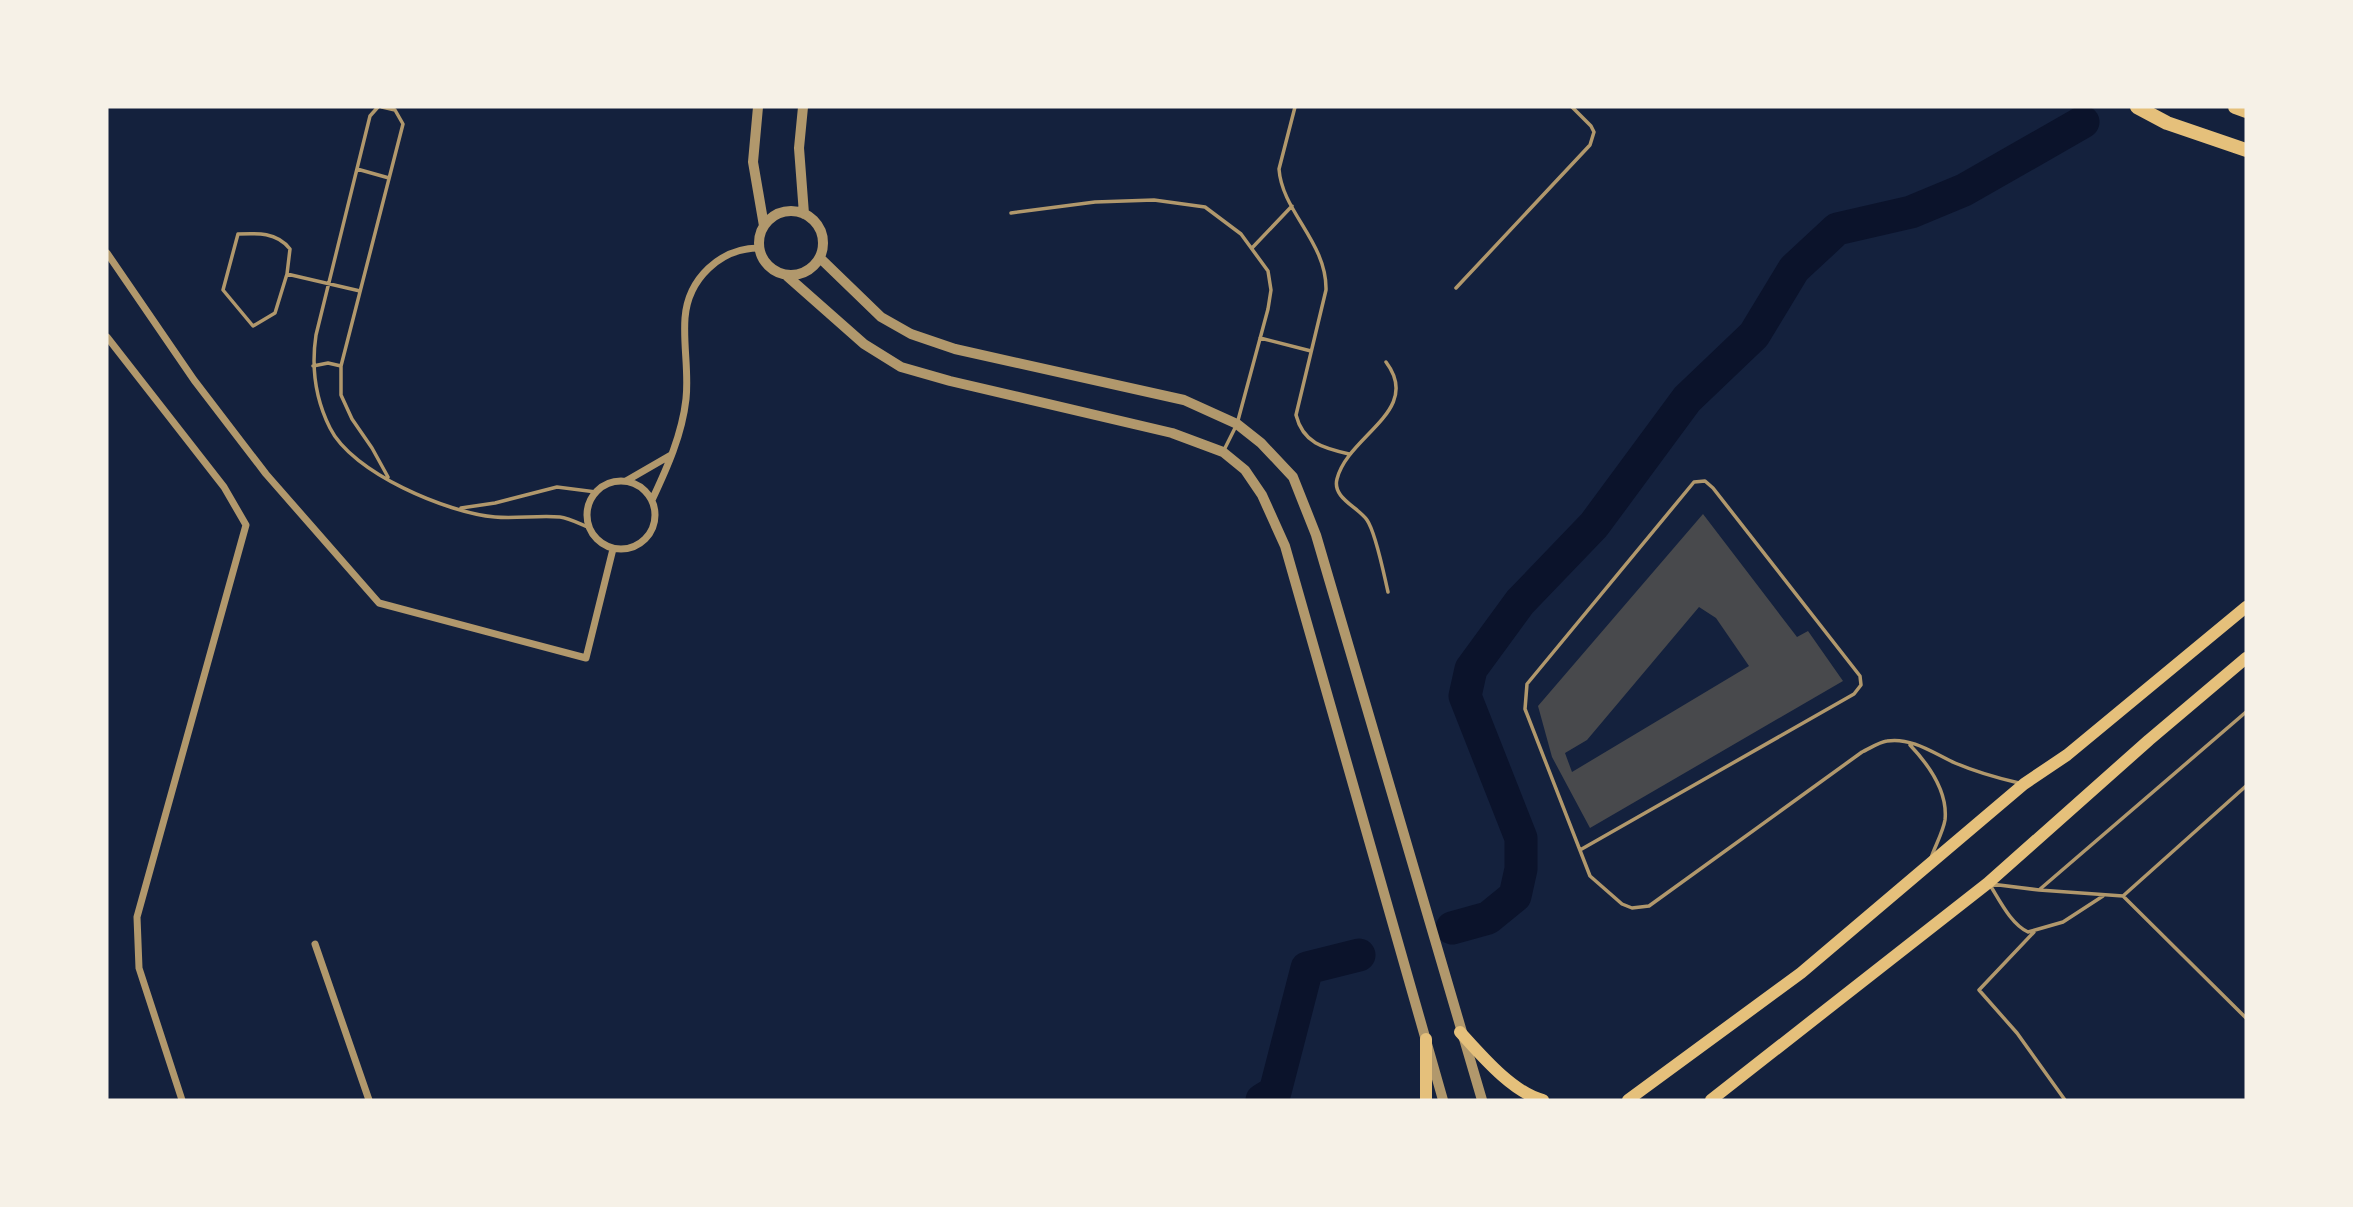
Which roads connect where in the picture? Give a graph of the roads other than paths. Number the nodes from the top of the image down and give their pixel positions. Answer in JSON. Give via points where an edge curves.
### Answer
{"nodes":[{"id":1,"x":380,"y":107,"type":"edge"},
{"id":2,"x":758,"y":107,"type":"edge"},
{"id":3,"x":803,"y":107,"type":"edge"},
{"id":4,"x":1295,"y":107,"type":"edge"},
{"id":5,"x":1572,"y":107,"type":"edge"},
{"id":6,"x":2137,"y":107,"type":"edge"},
{"id":7,"x":2235,"y":107,"type":"edge"},
{"id":8,"x":2246,"y":111,"type":"edge"},
{"id":9,"x":2246,"y":150,"type":"edge"},
{"id":10,"x":357,"y":169,"type":"junction"},
{"id":11,"x":389,"y":178,"type":"junction"},
{"id":12,"x":1292,"y":206,"type":"junction"},
{"id":13,"x":1011,"y":213,"type":"dead end"},
{"id":14,"x":804,"y":214,"type":"junction"},
{"id":15,"x":764,"y":226,"type":"junction"},
{"id":16,"x":759,"y":248,"type":"junction"},
{"id":17,"x":1251,"y":248,"type":"junction"},
{"id":18,"x":107,"y":253,"type":"edge"},
{"id":19,"x":820,"y":258,"type":"junction"},
{"id":20,"x":287,"y":274,"type":"junction"},
{"id":21,"x":787,"y":276,"type":"junction"},
{"id":22,"x":328,"y":284,"type":"junction"},
{"id":23,"x":1456,"y":288,"type":"dead end"},
{"id":24,"x":360,"y":292,"type":"junction"},
{"id":25,"x":1260,"y":338,"type":"junction"},
{"id":26,"x":107,"y":339,"type":"edge"},
{"id":27,"x":1311,"y":351,"type":"junction"},
{"id":28,"x":1386,"y":362,"type":"dead end"},
{"id":29,"x":313,"y":366,"type":"junction"},
{"id":30,"x":341,"y":366,"type":"junction"},
{"id":31,"x":1237,"y":424,"type":"junction"},
{"id":32,"x":1223,"y":452,"type":"junction"},
{"id":33,"x":1349,"y":454,"type":"junction"},
{"id":34,"x":672,"y":455,"type":"junction"},
{"id":35,"x":389,"y":479,"type":"junction"},
{"id":36,"x":626,"y":481,"type":"junction"},
{"id":37,"x":596,"y":492,"type":"junction"},
{"id":38,"x":652,"y":500,"type":"junction"},
{"id":39,"x":455,"y":508,"type":"junction"},
{"id":40,"x":590,"y":528,"type":"junction"},
{"id":41,"x":613,"y":549,"type":"junction"},
{"id":42,"x":1388,"y":592,"type":"dead end"},
{"id":43,"x":2246,"y":607,"type":"edge"},
{"id":44,"x":2246,"y":657,"type":"edge"},
{"id":45,"x":2246,"y":712,"type":"edge"},
{"id":46,"x":1908,"y":743,"type":"junction"},
{"id":47,"x":2024,"y":784,"type":"junction"},
{"id":48,"x":2246,"y":786,"type":"edge"},
{"id":49,"x":1580,"y":850,"type":"junction"},
{"id":50,"x":1928,"y":866,"type":"junction"},
{"id":51,"x":1989,"y":883,"type":"junction"},
{"id":52,"x":2039,"y":890,"type":"junction"},
{"id":53,"x":2104,"y":895,"type":"junction"},
{"id":54,"x":2123,"y":896,"type":"junction"},
{"id":55,"x":2034,"y":932,"type":"junction"},
{"id":56,"x":315,"y":944,"type":"dead end"},
{"id":57,"x":2246,"y":1018,"type":"edge"},
{"id":58,"x":1460,"y":1032,"type":"junction"},
{"id":59,"x":1426,"y":1039,"type":"junction"},
{"id":60,"x":182,"y":1100,"type":"edge"},
{"id":61,"x":369,"y":1100,"type":"edge"},
{"id":62,"x":1426,"y":1100,"type":"edge"},
{"id":63,"x":1444,"y":1100,"type":"edge"},
{"id":64,"x":1482,"y":1100,"type":"edge"},
{"id":65,"x":1543,"y":1100,"type":"edge"},
{"id":66,"x":1628,"y":1100,"type":"edge"},
{"id":67,"x":1711,"y":1100,"type":"edge"},
{"id":68,"x":2065,"y":1100,"type":"edge"}],
"edges":[{"from":1,"to":10,"type":"lane","via":[[370,116]]},
{"from":1,"to":11,"type":"lane","via":[[395,110],[403,124]]},
{"from":2,"to":15,"type":"street","via":[[753,162]]},
{"from":3,"to":14,"type":"street","via":[[799,148]]},
{"from":4,"to":12,"type":"lane","via":[[1279,169]]},
{"from":5,"to":23,"type":"lane","via":[[1594,132],[1590,145]]},
{"from":6,"to":9,"type":"highway"},
{"from":7,"to":8,"type":"highway"},
{"from":10,"to":11,"type":"lane"},
{"from":10,"to":22,"type":"lane"},
{"from":11,"to":24,"type":"lane"},
{"from":12,"to":17,"type":"lane"},
{"from":12,"to":27,"type":"lane","via":[[1326,274]]},
{"from":13,"to":17,"type":"lane","via":[[1095,202],[1205,207],[1241,234]]},
{"from":14,"to":15,"type":"street","via":[[786,211]]},
{"from":14,"to":19,"type":"street","via":[[820,228]]},
{"from":15,"to":16,"type":"street"},
{"from":16,"to":21,"type":"street","via":[[768,267]]},
{"from":16,"to":34,"type":"street","via":[[720,258],[691,291],[685,318],[686,399]]},
{"from":17,"to":25,"type":"lane","via":[[1268,271],[1271,290]]},
{"from":18,"to":41,"type":"street","via":[[194,380],[266,474],[379,603],[586,658]]},
{"from":19,"to":21,"type":"street","via":[[806,273]]},
{"from":19,"to":31,"type":"street","via":[[881,317],[911,334],[1184,400]]},
{"from":20,"to":20,"type":"lane","via":[[290,249],[284,242],[266,234],[237,234],[223,290],[253,326],[275,313]]},
{"from":20,"to":22,"type":"lane"},
{"from":21,"to":32,"type":"street","via":[[864,344],[901,367],[1172,433]]},
{"from":22,"to":24,"type":"lane"},
{"from":22,"to":29,"type":"lane"},
{"from":24,"to":30,"type":"lane"},
{"from":25,"to":27,"type":"lane"},
{"from":25,"to":31,"type":"lane"},
{"from":26,"to":60,"type":"street","via":[[224,486],[246,525],[137,916],[139,968]]},
{"from":27,"to":33,"type":"lane","via":[[1296,415],[1300,429],[1321,447]]},
{"from":28,"to":33,"type":"lane","via":[[1398,387],[1392,408]]},
{"from":29,"to":30,"type":"lane"},
{"from":29,"to":35,"type":"lane","via":[[316,392],[331,431],[352,456]]},
{"from":30,"to":35,"type":"lane","via":[[341,395]]},
{"from":31,"to":32,"type":"lane"},
{"from":31,"to":58,"type":"street","via":[[1293,477],[1316,535]]},
{"from":32,"to":59,"type":"street","via":[[1245,470],[1262,495],[1284,547]]},
{"from":33,"to":42,"type":"lane","via":[[1336,480],[1340,495],[1369,522]]},
{"from":34,"to":36,"type":"street"},
{"from":34,"to":38,"type":"street"},
{"from":35,"to":39,"type":"lane","via":[[426,500]]},
{"from":36,"to":37,"type":"street"},
{"from":36,"to":38,"type":"street","via":[[646,491]]},
{"from":37,"to":39,"type":"lane","via":[[557,487]]},
{"from":37,"to":40,"type":"street","via":[[588,509]]},
{"from":38,"to":41,"type":"street","via":[[655,522],[644,541],[625,550]]},
{"from":39,"to":40,"type":"lane","via":[[495,517],[562,517]]},
{"from":40,"to":41,"type":"street","via":[[603,545]]},
{"from":43,"to":47,"type":"main road","via":[[2067,755]]},
{"from":44,"to":51,"type":"main road"},
{"from":45,"to":52,"type":"lane"},
{"from":46,"to":47,"type":"lane","via":[[1992,778]]},
{"from":46,"to":49,"type":"lane","via":[[1888,741],[1862,752],[1649,906],[1622,904],[1590,876]]},
{"from":46,"to":50,"type":"lane","via":[[1927,763],[1941,791],[1945,820]]},
{"from":47,"to":50,"type":"main road"},
{"from":48,"to":54,"type":"lane"},
{"from":49,"to":49,"type":"lane","via":[[1525,709],[1527,684],[1695,482],[1705,481],[1860,676],[1861,685],[1854,694]]},
{"from":50,"to":66,"type":"main road","via":[[1801,973]]},
{"from":51,"to":52,"type":"lane"},
{"from":51,"to":55,"type":"lane","via":[[2022,929]]},
{"from":51,"to":67,"type":"main road"},
{"from":52,"to":53,"type":"lane"},
{"from":53,"to":54,"type":"lane"},
{"from":53,"to":55,"type":"lane","via":[[2063,922]]},
{"from":54,"to":57,"type":"lane"},
{"from":55,"to":68,"type":"lane","via":[[1979,990]]},
{"from":56,"to":61,"type":"street"},
{"from":58,"to":64,"type":"street"},
{"from":58,"to":65,"type":"main road","via":[[1532,1098]]},
{"from":59,"to":62,"type":"main road"},
{"from":59,"to":63,"type":"street"}]}
